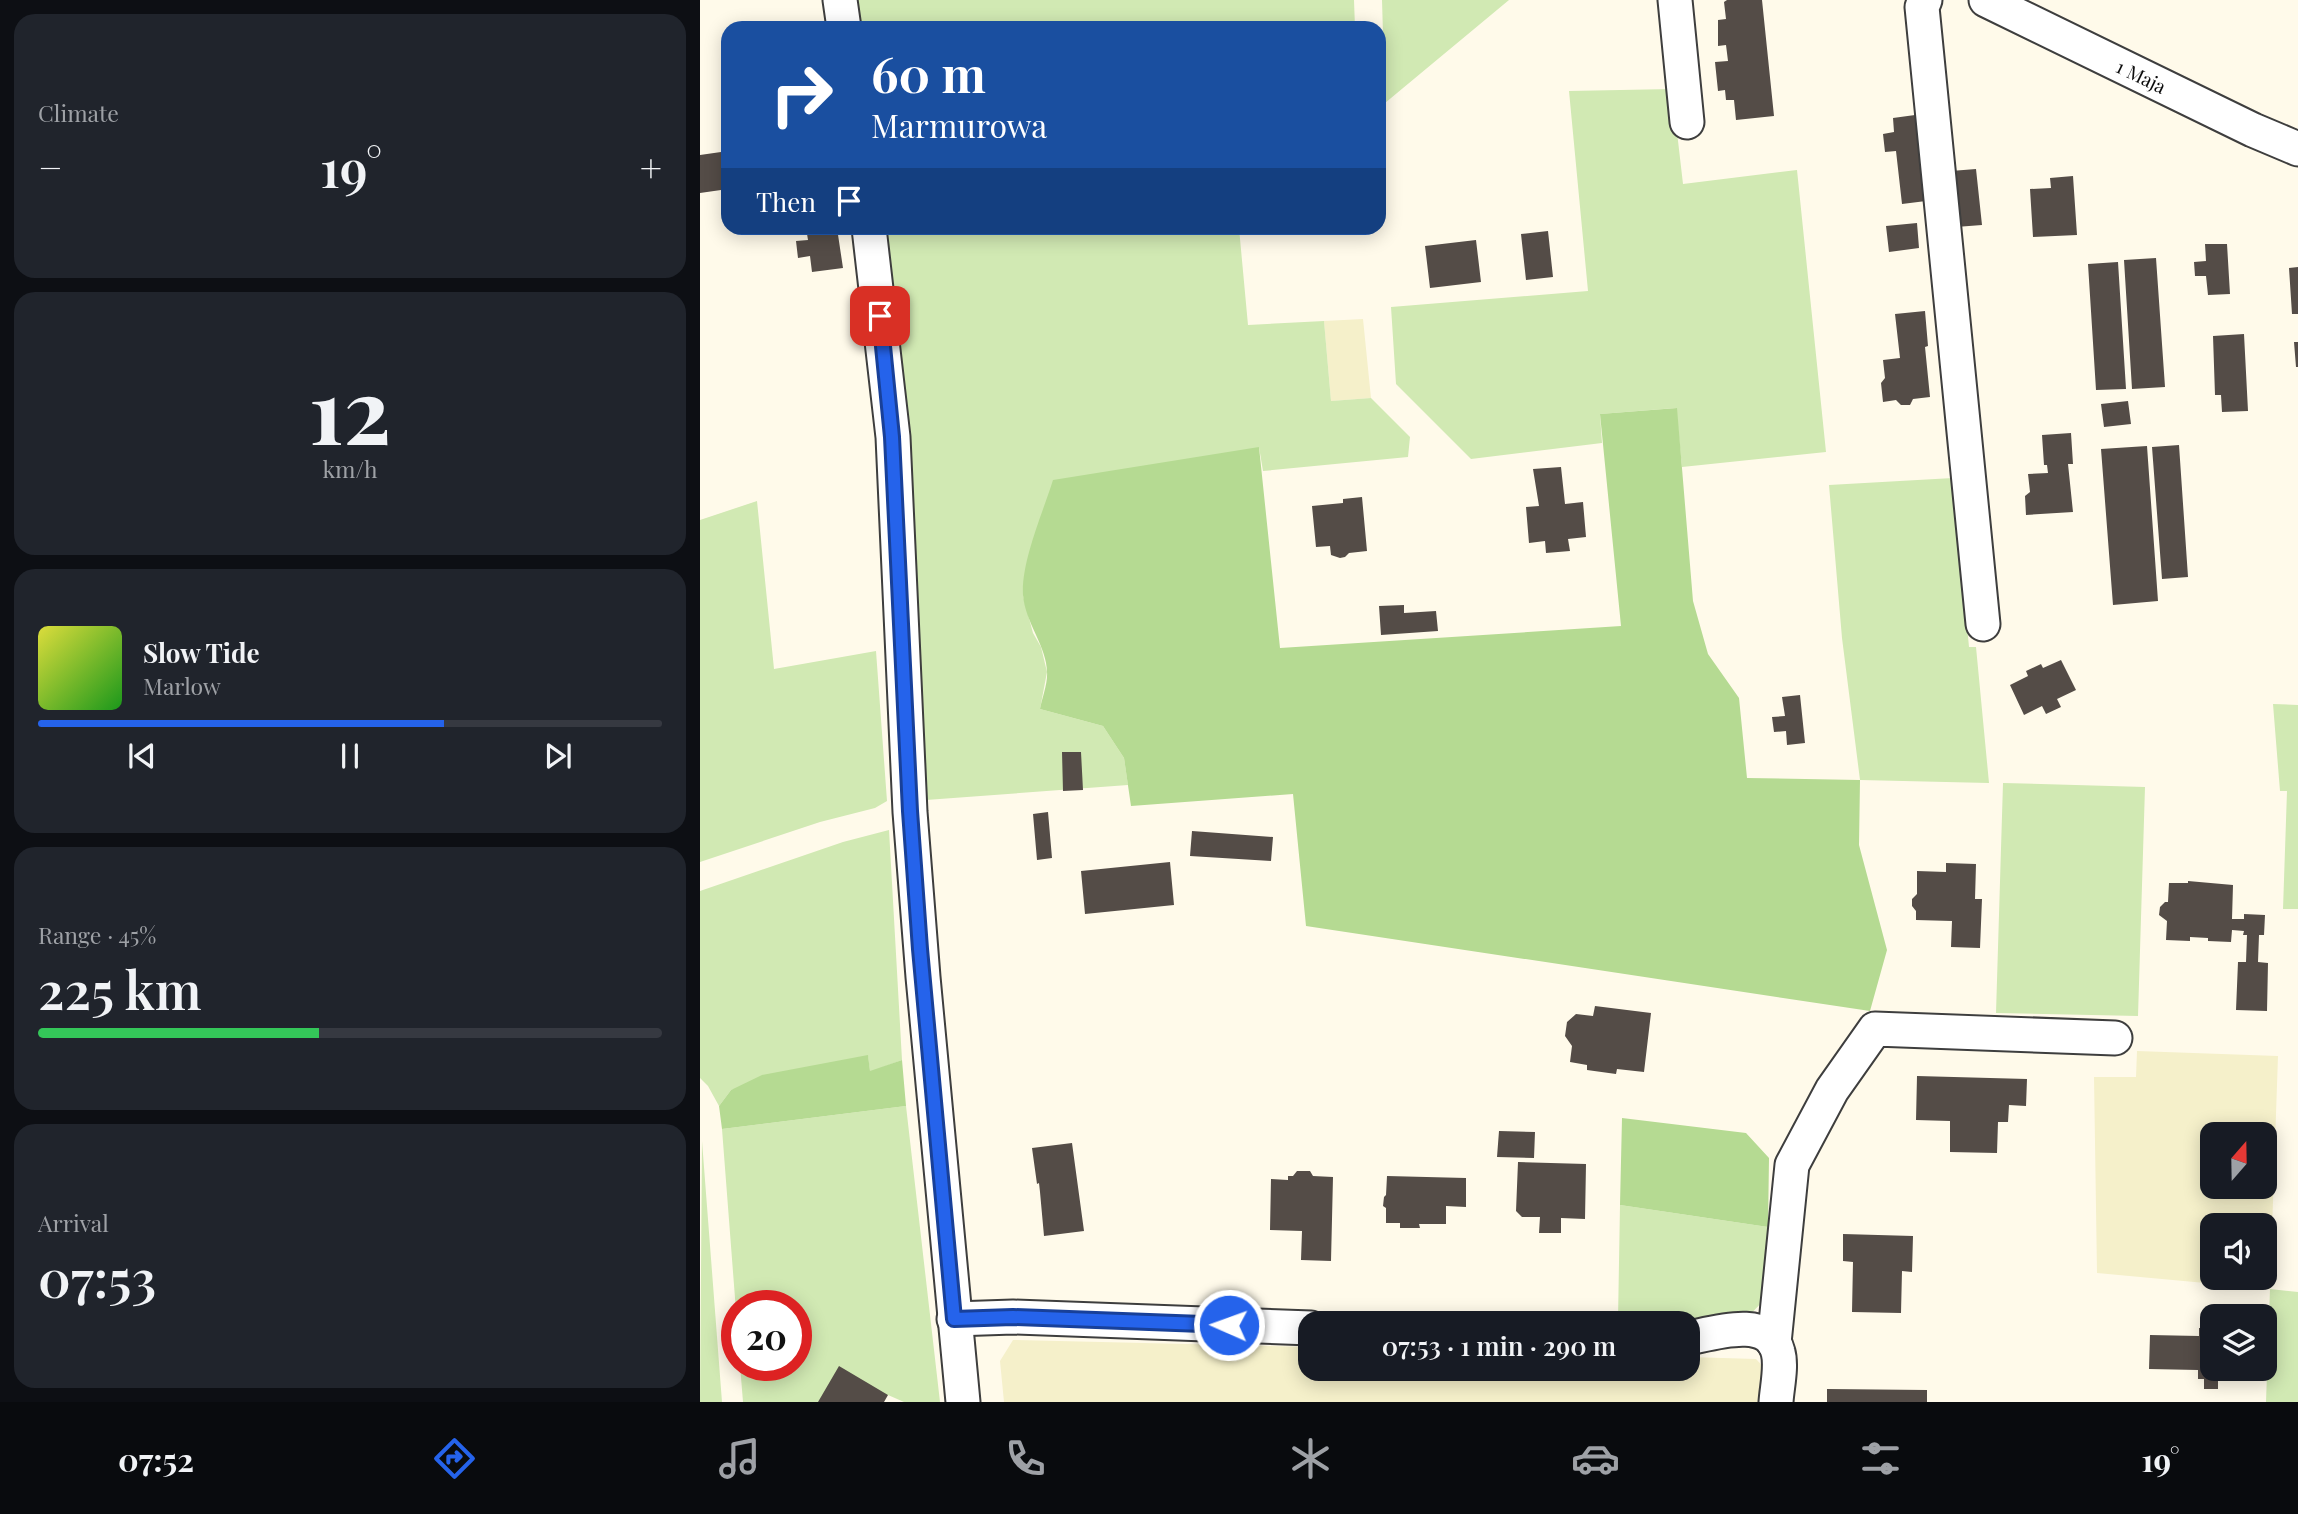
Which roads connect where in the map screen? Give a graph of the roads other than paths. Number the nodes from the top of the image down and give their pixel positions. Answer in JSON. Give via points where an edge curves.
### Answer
{"nodes":[{"id":1,"x":840,"y":0,"type":"edge"},
{"id":2,"x":1675,"y":0,"type":"edge"},
{"id":3,"x":1925,"y":0,"type":"edge"},
{"id":4,"x":1986,"y":0,"type":"edge"},
{"id":5,"x":843,"y":21,"type":"edge"},
{"id":6,"x":1687,"y":122,"type":"dead end"},
{"id":7,"x":2298,"y":149,"type":"edge"},
{"id":8,"x":870,"y":235,"type":"edge"},
{"id":9,"x":1983,"y":624,"type":"dead end"},
{"id":10,"x":2115,"y":1038,"type":"dead end"},
{"id":11,"x":954,"y":1319,"type":"junction"},
{"id":12,"x":1298,"y":1328,"type":"edge"},
{"id":13,"x":1700,"y":1336,"type":"edge"},
{"id":14,"x":1774,"y":1343,"type":"junction"},
{"id":15,"x":963,"y":1402,"type":"edge"},
{"id":16,"x":1776,"y":1402,"type":"edge"}],
"edges":[{"from":1,"to":5,"type":"street"},
{"from":2,"to":6,"type":"street"},
{"from":3,"to":9,"type":"street"},
{"from":4,"to":7,"type":"street","name":"1 Maja"},
{"from":8,"to":11,"type":"street","via":[[892,437],[910,811]]},
{"from":10,"to":14,"type":"street","via":[[1875,1029],[1832,1090],[1792,1165]]},
{"from":11,"to":12,"type":"street"},
{"from":11,"to":15,"type":"street"},
{"from":13,"to":14,"type":"street","via":[[1748,1329],[1764,1333]]},
{"from":14,"to":16,"type":"street","via":[[1779,1354]]}]}
